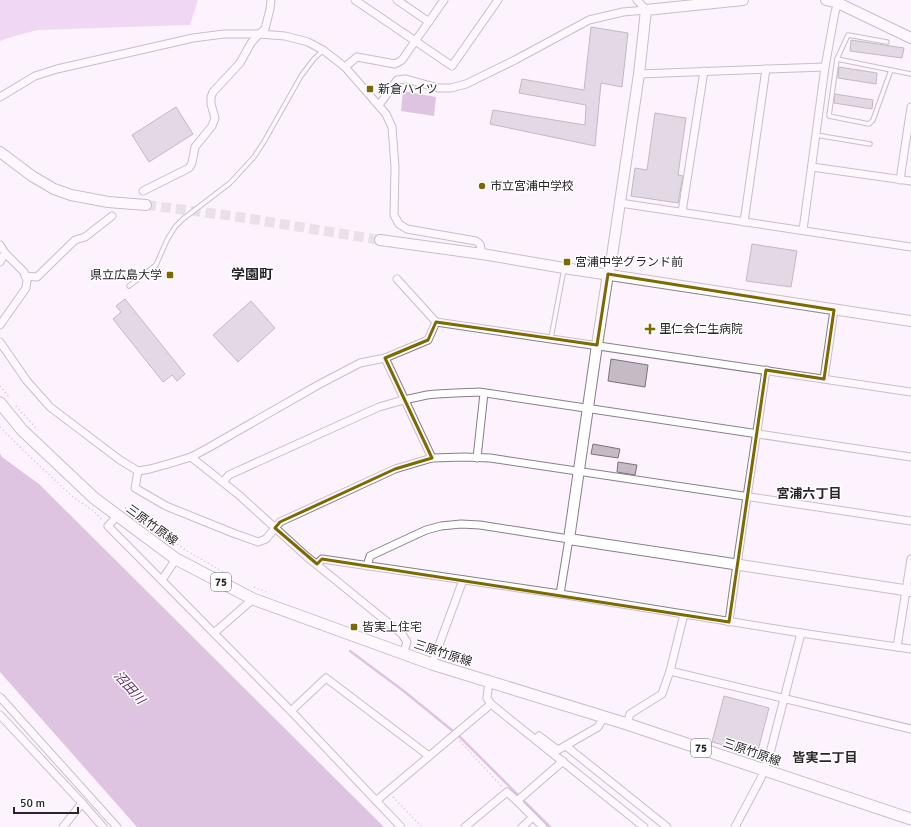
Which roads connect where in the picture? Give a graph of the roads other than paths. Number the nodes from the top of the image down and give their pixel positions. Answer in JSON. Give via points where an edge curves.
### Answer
{"nodes":[{"id":1,"x":271,"y":0,"type":"edge"},
{"id":2,"x":355,"y":0,"type":"edge"},
{"id":3,"x":397,"y":0,"type":"edge"},
{"id":4,"x":444,"y":0,"type":"edge"},
{"id":5,"x":498,"y":0,"type":"edge"},
{"id":6,"x":637,"y":0,"type":"edge"},
{"id":7,"x":742,"y":0,"type":"edge"},
{"id":8,"x":826,"y":0,"type":"edge"},
{"id":9,"x":838,"y":2,"type":"edge"},
{"id":10,"x":646,"y":10,"type":"junction"},
{"id":11,"x":429,"y":22,"type":"junction"},
{"id":12,"x":259,"y":34,"type":"junction"},
{"id":13,"x":911,"y":38,"type":"edge"},
{"id":14,"x":415,"y":41,"type":"junction"},
{"id":15,"x":887,"y":42,"type":"dead end"},
{"id":16,"x":323,"y":50,"type":"junction"},
{"id":17,"x":837,"y":59,"type":"junction"},
{"id":18,"x":345,"y":67,"type":"junction"},
{"id":19,"x":825,"y":68,"type":"junction"},
{"id":20,"x":766,"y":69,"type":"junction"},
{"id":21,"x":891,"y":70,"type":"junction"},
{"id":22,"x":704,"y":71,"type":"junction"},
{"id":23,"x":639,"y":74,"type":"junction"},
{"id":24,"x":911,"y":74,"type":"edge"},
{"id":25,"x":0,"y":97,"type":"edge"},
{"id":26,"x":379,"y":105,"type":"junction"},
{"id":27,"x":911,"y":107,"type":"edge"},
{"id":28,"x":816,"y":136,"type":"junction"},
{"id":29,"x":870,"y":144,"type":"dead end"},
{"id":30,"x":0,"y":152,"type":"edge"},
{"id":31,"x":812,"y":166,"type":"junction"},
{"id":32,"x":900,"y":180,"type":"junction"},
{"id":33,"x":911,"y":181,"type":"edge"},
{"id":34,"x":143,"y":191,"type":"dead end"},
{"id":35,"x":620,"y":203,"type":"junction"},
{"id":36,"x":146,"y":206,"type":"tunnel mouth"},
{"id":37,"x":682,"y":212,"type":"junction"},
{"id":38,"x":112,"y":216,"type":"dead end"},
{"id":39,"x":744,"y":222,"type":"junction"},
{"id":40,"x":803,"y":230,"type":"junction"},
{"id":41,"x":380,"y":240,"type":"tunnel mouth"},
{"id":42,"x":0,"y":246,"type":"edge"},
{"id":43,"x":911,"y":247,"type":"edge"},
{"id":44,"x":5,"y":253,"type":"junction"},
{"id":45,"x":482,"y":254,"type":"junction"},
{"id":46,"x":0,"y":262,"type":"edge"},
{"id":47,"x":564,"y":268,"type":"junction"},
{"id":48,"x":608,"y":274,"type":"junction"},
{"id":49,"x":25,"y":276,"type":"junction"},
{"id":50,"x":397,"y":279,"type":"dead end"},
{"id":51,"x":130,"y":286,"type":"dead end"},
{"id":52,"x":834,"y":310,"type":"junction"},
{"id":53,"x":911,"y":321,"type":"edge"},
{"id":54,"x":436,"y":322,"type":"junction"},
{"id":55,"x":0,"y":324,"type":"edge"},
{"id":56,"x":551,"y":338,"type":"junction"},
{"id":57,"x":0,"y":342,"type":"edge"},
{"id":58,"x":597,"y":345,"type":"junction"},
{"id":59,"x":385,"y":358,"type":"junction"},
{"id":60,"x":766,"y":370,"type":"junction"},
{"id":61,"x":824,"y":379,"type":"junction"},
{"id":62,"x":911,"y":392,"type":"edge"},
{"id":63,"x":484,"y":393,"type":"junction"},
{"id":64,"x":4,"y":400,"type":"edge"},
{"id":65,"x":405,"y":400,"type":"junction"},
{"id":66,"x":588,"y":408,"type":"junction"},
{"id":67,"x":757,"y":434,"type":"junction"},
{"id":68,"x":191,"y":456,"type":"junction"},
{"id":69,"x":911,"y":457,"type":"edge"},
{"id":70,"x":432,"y":458,"type":"junction"},
{"id":71,"x":477,"y":458,"type":"junction"},
{"id":72,"x":138,"y":470,"type":"junction"},
{"id":73,"x":578,"y":472,"type":"junction"},
{"id":74,"x":223,"y":482,"type":"junction"},
{"id":75,"x":747,"y":497,"type":"junction"},
{"id":76,"x":119,"y":511,"type":"junction"},
{"id":77,"x":911,"y":521,"type":"edge"},
{"id":78,"x":275,"y":528,"type":"junction"},
{"id":79,"x":569,"y":539,"type":"junction"},
{"id":80,"x":176,"y":559,"type":"junction"},
{"id":81,"x":911,"y":559,"type":"edge"},
{"id":82,"x":317,"y":564,"type":"junction"},
{"id":83,"x":736,"y":564,"type":"junction"},
{"id":84,"x":367,"y":566,"type":"junction"},
{"id":85,"x":162,"y":580,"type":"junction"},
{"id":86,"x":463,"y":580,"type":"junction"},
{"id":87,"x":909,"y":590,"type":"edge"},
{"id":88,"x":560,"y":594,"type":"junction"},
{"id":89,"x":252,"y":600,"type":"junction"},
{"id":90,"x":684,"y":614,"type":"junction"},
{"id":91,"x":729,"y":622,"type":"junction"},
{"id":92,"x":214,"y":633,"type":"junction"},
{"id":93,"x":801,"y":633,"type":"junction"},
{"id":94,"x":897,"y":647,"type":"junction"},
{"id":95,"x":911,"y":649,"type":"edge"},
{"id":96,"x":404,"y":654,"type":"junction"},
{"id":97,"x":432,"y":664,"type":"junction"},
{"id":98,"x":670,"y":671,"type":"junction"},
{"id":99,"x":489,"y":681,"type":"junction"},
{"id":100,"x":0,"y":697,"type":"edge"},
{"id":101,"x":784,"y":699,"type":"junction"},
{"id":102,"x":491,"y":704,"type":"junction"},
{"id":103,"x":291,"y":711,"type":"junction"},
{"id":104,"x":0,"y":714,"type":"edge"},
{"id":105,"x":604,"y":717,"type":"junction"},
{"id":106,"x":627,"y":724,"type":"junction"},
{"id":107,"x":911,"y":729,"type":"edge"},
{"id":108,"x":535,"y":740,"type":"junction"},
{"id":109,"x":566,"y":746,"type":"junction"},
{"id":110,"x":429,"y":756,"type":"junction"},
{"id":111,"x":562,"y":761,"type":"junction"},
{"id":112,"x":764,"y":769,"type":"junction"},
{"id":113,"x":376,"y":801,"type":"junction"},
{"id":114,"x":517,"y":801,"type":"junction"},
{"id":115,"x":82,"y":803,"type":"junction"},
{"id":116,"x":533,"y":817,"type":"junction"},
{"id":117,"x":911,"y":819,"type":"edge"},
{"id":118,"x":737,"y":826,"type":"edge"},
{"id":119,"x":63,"y":827,"type":"edge"},
{"id":120,"x":103,"y":827,"type":"edge"},
{"id":121,"x":117,"y":827,"type":"edge"},
{"id":122,"x":401,"y":827,"type":"edge"},
{"id":123,"x":466,"y":827,"type":"edge"},
{"id":124,"x":522,"y":827,"type":"edge"},
{"id":125,"x":543,"y":827,"type":"edge"},
{"id":126,"x":644,"y":827,"type":"edge"},
{"id":127,"x":668,"y":827,"type":"edge"}],
"edges":[{"from":1,"to":12,"type":"street","via":[[264,29]]},
{"from":2,"to":14,"type":"street"},
{"from":3,"to":11,"type":"street"},
{"from":4,"to":11,"type":"street"},
{"from":5,"to":14,"type":"street","via":[[452,66]]},
{"from":6,"to":10,"type":"street"},
{"from":7,"to":10,"type":"street"},
{"from":8,"to":9,"type":"street"},
{"from":9,"to":13,"type":"street"},
{"from":9,"to":19,"type":"street"},
{"from":10,"to":23,"type":"street"},
{"from":10,"to":26,"type":"street","via":[[623,12],[589,20],[466,84],[438,88],[406,79],[397,80]]},
{"from":11,"to":14,"type":"street"},
{"from":12,"to":16,"type":"street","via":[[285,36],[308,42]]},
{"from":12,"to":25,"type":"street","via":[[224,34],[193,38],[57,69],[34,76]]},
{"from":12,"to":34,"type":"street","via":[[240,63],[213,92],[211,104],[215,118],[196,147],[189,168]]},
{"from":14,"to":18,"type":"street","via":[[402,60],[395,64],[357,57]]},
{"from":15,"to":17,"type":"lane","via":[[848,35]]},
{"from":16,"to":18,"type":"street"},
{"from":16,"to":51,"type":"lane","via":[[301,76],[254,157],[230,183],[174,227],[156,264]]},
{"from":17,"to":21,"type":"lane"},
{"from":17,"to":21,"type":"lane","via":[[829,116],[834,118],[869,124],[873,120]]},
{"from":18,"to":26,"type":"street"},
{"from":19,"to":20,"type":"street"},
{"from":19,"to":28,"type":"street"},
{"from":20,"to":22,"type":"street"},
{"from":20,"to":39,"type":"street"},
{"from":21,"to":24,"type":"lane"},
{"from":22,"to":23,"type":"street"},
{"from":22,"to":37,"type":"street"},
{"from":23,"to":35,"type":"street"},
{"from":26,"to":45,"type":"street","via":[[392,127],[395,167],[394,215],[398,224],[408,229],[476,240],[480,244]]},
{"from":27,"to":32,"type":"street"},
{"from":28,"to":29,"type":"lane"},
{"from":28,"to":31,"type":"street"},
{"from":30,"to":36,"type":"street","via":[[32,176],[71,195]]},
{"from":31,"to":32,"type":"street"},
{"from":31,"to":40,"type":"street"},
{"from":32,"to":33,"type":"street"},
{"from":35,"to":37,"type":"street"},
{"from":35,"to":48,"type":"street"},
{"from":37,"to":39,"type":"street"},
{"from":38,"to":49,"type":"street","via":[[85,237],[75,240],[37,277]]},
{"from":39,"to":40,"type":"street"},
{"from":40,"to":43,"type":"street"},
{"from":41,"to":45,"type":"street"},
{"from":42,"to":44,"type":"street"},
{"from":44,"to":46,"type":"street"},
{"from":44,"to":49,"type":"street"},
{"from":45,"to":47,"type":"street"},
{"from":47,"to":48,"type":"street"},
{"from":47,"to":56,"type":"lane"},
{"from":48,"to":52,"type":"street"},
{"from":48,"to":58,"type":"street"},
{"from":49,"to":55,"type":"street","via":[[26,288]]},
{"from":50,"to":54,"type":"street"},
{"from":52,"to":53,"type":"street"},
{"from":52,"to":61,"type":"street"},
{"from":54,"to":56,"type":"street"},
{"from":54,"to":59,"type":"street","via":[[428,340]]},
{"from":56,"to":58,"type":"street"},
{"from":57,"to":72,"type":"street","via":[[27,381],[50,407],[120,460]]},
{"from":58,"to":60,"type":"street"},
{"from":58,"to":66,"type":"street"},
{"from":59,"to":65,"type":"street"},
{"from":59,"to":68,"type":"street","via":[[360,363]]},
{"from":60,"to":61,"type":"street"},
{"from":60,"to":67,"type":"street"},
{"from":61,"to":62,"type":"street"},
{"from":63,"to":65,"type":"street","via":[[426,395]]},
{"from":63,"to":66,"type":"street"},
{"from":63,"to":71,"type":"street"},
{"from":64,"to":76,"type":"main road","name":"三原竹原線","number":"75","via":[[22,430],[94,498]]},
{"from":65,"to":70,"type":"street"},
{"from":65,"to":74,"type":"street","via":[[372,410],[229,475]]},
{"from":66,"to":67,"type":"street"},
{"from":66,"to":73,"type":"street"},
{"from":67,"to":69,"type":"street"},
{"from":67,"to":75,"type":"street"},
{"from":68,"to":72,"type":"street","via":[[150,469]]},
{"from":68,"to":74,"type":"street"},
{"from":70,"to":71,"type":"street"},
{"from":70,"to":78,"type":"street","via":[[395,469],[280,522]]},
{"from":71,"to":73,"type":"street"},
{"from":72,"to":78,"type":"street","via":[[135,488],[166,506],[258,542],[266,540]]},
{"from":73,"to":75,"type":"street"},
{"from":73,"to":79,"type":"street"},
{"from":74,"to":78,"type":"street"},
{"from":75,"to":77,"type":"street"},
{"from":75,"to":83,"type":"street"},
{"from":76,"to":80,"type":"main road","name":"三原竹原線","number":"75"},
{"from":76,"to":85,"type":"street","via":[[108,526]]},
{"from":78,"to":82,"type":"street"},
{"from":79,"to":83,"type":"street"},
{"from":79,"to":84,"type":"street","via":[[480,525],[441,526],[426,530],[370,556]]},
{"from":79,"to":88,"type":"street"},
{"from":80,"to":85,"type":"street"},
{"from":80,"to":89,"type":"main road","name":"三原竹原線","number":"75"},
{"from":81,"to":87,"type":"street"},
{"from":82,"to":84,"type":"street","via":[[322,559]]},
{"from":82,"to":96,"type":"street","via":[[402,634],[407,642]]},
{"from":83,"to":87,"type":"street"},
{"from":83,"to":91,"type":"street"},
{"from":84,"to":86,"type":"street"},
{"from":85,"to":92,"type":"street"},
{"from":86,"to":88,"type":"street"},
{"from":86,"to":97,"type":"street"},
{"from":87,"to":94,"type":"street"},
{"from":88,"to":90,"type":"street"},
{"from":89,"to":92,"type":"street"},
{"from":89,"to":96,"type":"main road","name":"三原竹原線","number":"75"},
{"from":90,"to":91,"type":"street"},
{"from":90,"to":98,"type":"street"},
{"from":91,"to":93,"type":"street"},
{"from":92,"to":103,"type":"street"},
{"from":93,"to":94,"type":"street"},
{"from":93,"to":101,"type":"street"},
{"from":94,"to":95,"type":"street"},
{"from":96,"to":97,"type":"main road","name":"三原竹原線","number":"75"},
{"from":97,"to":99,"type":"main road","name":"三原竹原線","number":"75"},
{"from":98,"to":101,"type":"street"},
{"from":98,"to":106,"type":"street","via":[[662,694],[630,714]]},
{"from":99,"to":102,"type":"street","via":[[487,698]]},
{"from":99,"to":105,"type":"main road","name":"三原竹原線","number":"75"},
{"from":100,"to":121,"type":"street"},
{"from":101,"to":107,"type":"street"},
{"from":101,"to":112,"type":"street"},
{"from":102,"to":108,"type":"street"},
{"from":102,"to":110,"type":"street"},
{"from":103,"to":110,"type":"street","via":[[326,678]]},
{"from":103,"to":113,"type":"street"},
{"from":104,"to":115,"type":"street"},
{"from":105,"to":106,"type":"main road","name":"三原竹原線","number":"75"},
{"from":105,"to":109,"type":"street","via":[[598,727]]},
{"from":106,"to":112,"type":"main road","name":"三原竹原線","number":"75"},
{"from":108,"to":109,"type":"street","via":[[539,736],[558,750]]},
{"from":108,"to":111,"type":"street"},
{"from":109,"to":127,"type":"street"},
{"from":110,"to":113,"type":"street"},
{"from":111,"to":114,"type":"street"},
{"from":111,"to":126,"type":"street"},
{"from":112,"to":117,"type":"main road","name":"三原竹原線","number":"75"},
{"from":112,"to":118,"type":"street"},
{"from":113,"to":122,"type":"street"},
{"from":114,"to":116,"type":"street"},
{"from":114,"to":123,"type":"street","via":[[507,792]]},
{"from":115,"to":119,"type":"street"},
{"from":115,"to":120,"type":"street"},
{"from":116,"to":124,"type":"street"},
{"from":116,"to":125,"type":"street"}]}
